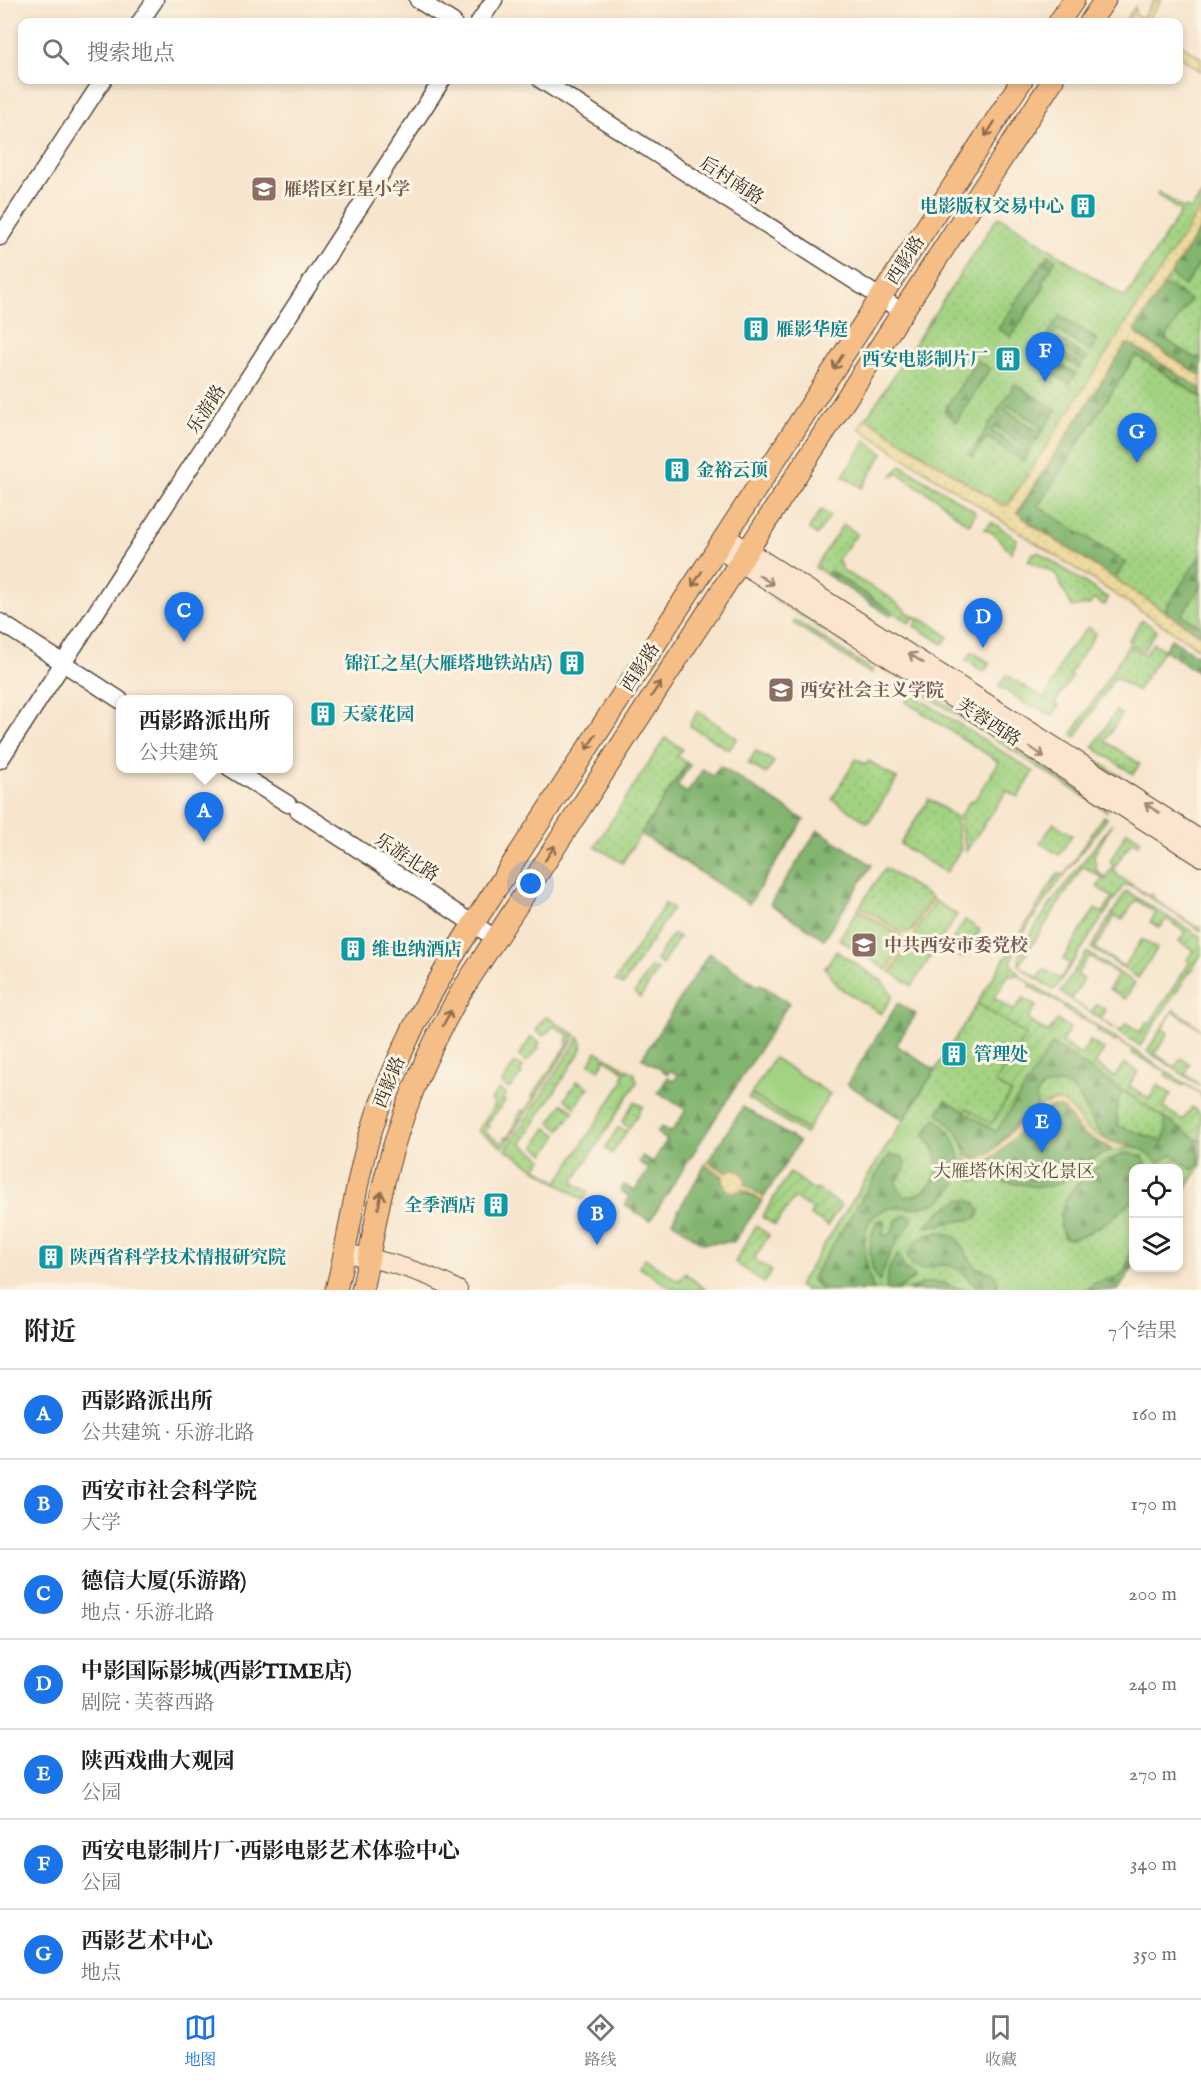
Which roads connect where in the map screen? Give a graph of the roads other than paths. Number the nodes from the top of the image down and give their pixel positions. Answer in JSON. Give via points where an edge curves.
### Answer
{"nodes":[{"id":1,"x":155,"y":0,"type":"edge"},
{"id":2,"x":418,"y":0,"type":"edge"},
{"id":3,"x":494,"y":0,"type":"edge"},
{"id":4,"x":1074,"y":0,"type":"edge"},
{"id":5,"x":1105,"y":0,"type":"edge"},
{"id":6,"x":143,"y":18,"type":"edge"},
{"id":7,"x":447,"y":18,"type":"edge"},
{"id":8,"x":482,"y":18,"type":"edge"},
{"id":9,"x":1062,"y":18,"type":"edge"},
{"id":10,"x":1093,"y":18,"type":"edge"},
{"id":11,"x":100,"y":84,"type":"edge"},
{"id":12,"x":439,"y":84,"type":"edge"},
{"id":13,"x":547,"y":84,"type":"edge"},
{"id":14,"x":1019,"y":84,"type":"edge"},
{"id":15,"x":1050,"y":84,"type":"edge"},
{"id":16,"x":0,"y":237,"type":"edge"},
{"id":17,"x":880,"y":298,"type":"junction"},
{"id":18,"x":903,"y":312,"type":"junction"},
{"id":19,"x":721,"y":542,"type":"junction"},
{"id":20,"x":743,"y":556,"type":"junction"},
{"id":21,"x":0,"y":622,"type":"edge"},
{"id":22,"x":63,"y":663,"type":"junction"},
{"id":23,"x":116,"y":696,"type":"edge"},
{"id":24,"x":0,"y":760,"type":"edge"},
{"id":25,"x":238,"y":773,"type":"edge"},
{"id":26,"x":1201,"y":840,"type":"edge"},
{"id":27,"x":1201,"y":856,"type":"edge"},
{"id":28,"x":473,"y":923,"type":"junction"},
{"id":29,"x":495,"y":938,"type":"junction"},
{"id":30,"x":344,"y":1253,"type":"junction"},
{"id":31,"x":369,"y":1258,"type":"junction"},
{"id":32,"x":336,"y":1290,"type":"edge"},
{"id":33,"x":362,"y":1290,"type":"edge"},
{"id":34,"x":458,"y":1290,"type":"edge"}],
"edges":[{"from":1,"to":6,"type":"street"},
{"from":2,"to":7,"type":"street"},
{"from":3,"to":8,"type":"street"},
{"from":4,"to":9,"type":"main road"},
{"from":5,"to":10,"type":"main road"},
{"from":11,"to":16,"type":"street"},
{"from":12,"to":22,"type":"street","name":"乐游路"},
{"from":13,"to":17,"type":"street","name":"后村南路"},
{"from":14,"to":17,"type":"main road","name":"西影路","one_way":true},
{"from":15,"to":18,"type":"main road","name":"西影路"},
{"from":17,"to":18,"type":"street","name":"后村南路"},
{"from":17,"to":19,"type":"main road","name":"西影路","one_way":true},
{"from":18,"to":20,"type":"main road","name":"西影路"},
{"from":19,"to":20,"type":"main road","name":"芙蓉西路"},
{"from":19,"to":28,"type":"main road","name":"西影路","one_way":true},
{"from":26,"to":20,"type":"main road","name":"芙蓉西路","one_way":true},
{"from":20,"to":27,"type":"main road","name":"芙蓉西路","one_way":true},
{"from":29,"to":20,"type":"main road","name":"西影路","one_way":true},
{"from":21,"to":22,"type":"street"},
{"from":22,"to":23,"type":"street"},
{"from":22,"to":24,"type":"street","name":"乐游路"},
{"from":25,"to":28,"type":"street","name":"乐游北路"},
{"from":28,"to":29,"type":"street","name":"乐游北路"},
{"from":28,"to":30,"type":"main road","name":"西影路","via":[[428,998],[388,1082],[362,1164]]},
{"from":31,"to":29,"type":"main road","name":"西影路","one_way":true,"via":[[386,1173],[415,1086],[451,1010]]},
{"from":30,"to":31,"type":"main road"},
{"from":30,"to":32,"type":"main road","name":"西影路"},
{"from":31,"to":33,"type":"main road","name":"西影路"},
{"from":31,"to":34,"type":"main road","via":[[422,1272]]}]}
